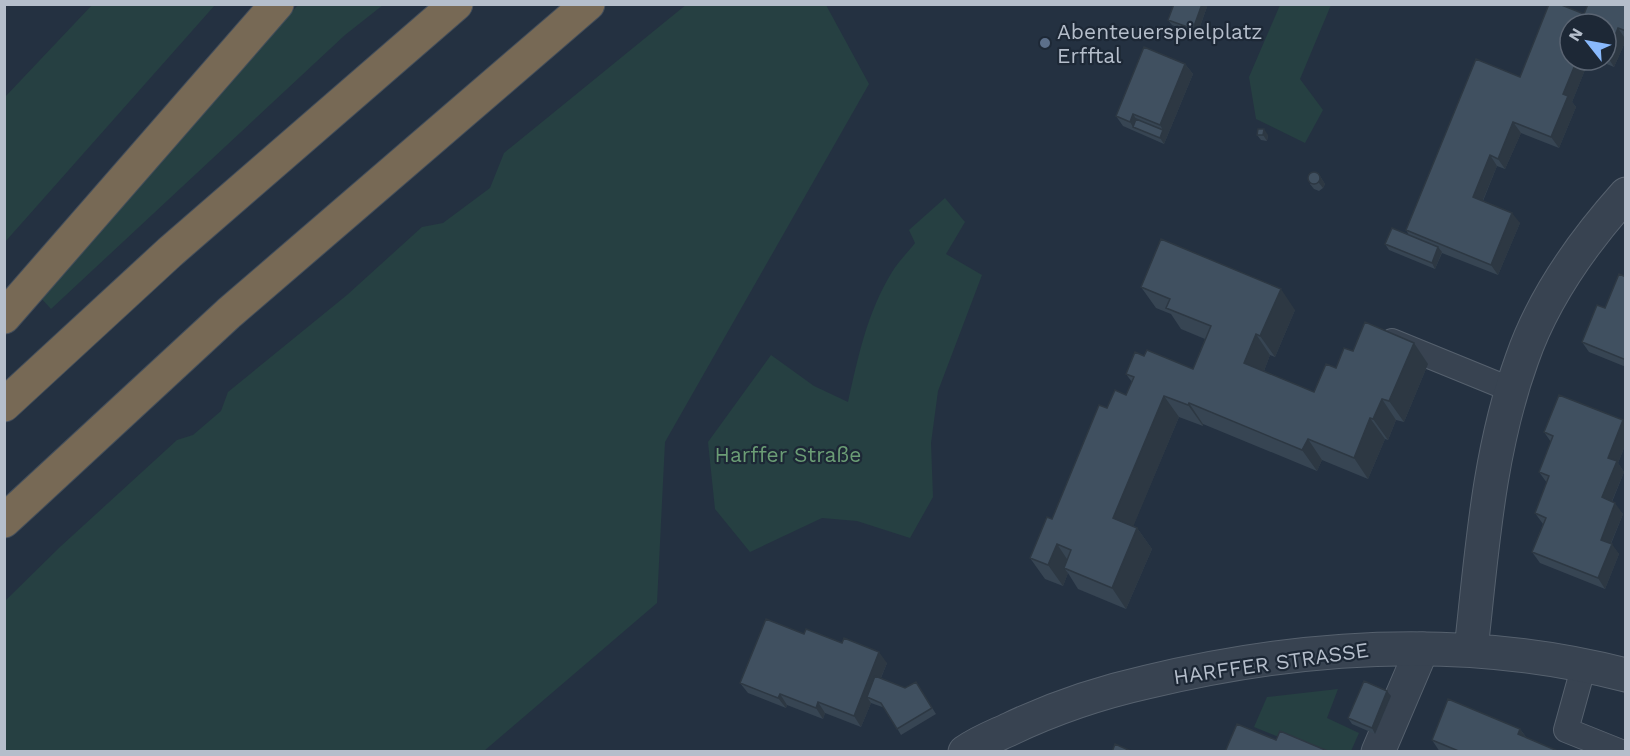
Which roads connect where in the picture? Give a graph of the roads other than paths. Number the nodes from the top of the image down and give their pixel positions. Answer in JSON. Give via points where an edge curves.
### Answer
{"nodes":[{"id":1,"x":277,"y":4,"type":"edge"},
{"id":2,"x":456,"y":4,"type":"edge"},
{"id":3,"x":588,"y":4,"type":"edge"},
{"id":4,"x":1626,"y":194,"type":"edge"},
{"id":5,"x":4,"y":317,"type":"edge"},
{"id":6,"x":1375,"y":334,"type":"edge"},
{"id":7,"x":1512,"y":390,"type":"junction"},
{"id":8,"x":4,"y":405,"type":"edge"},
{"id":9,"x":4,"y":521,"type":"edge"},
{"id":10,"x":1422,"y":649,"type":"junction"},
{"id":11,"x":1471,"y":650,"type":"junction"},
{"id":12,"x":1584,"y":665,"type":"junction"},
{"id":13,"x":1626,"y":675,"type":"edge"},
{"id":14,"x":965,"y":752,"type":"edge"},
{"id":15,"x":1378,"y":752,"type":"edge"},
{"id":16,"x":1621,"y":752,"type":"edge"}],
"edges":[{"from":1,"to":5,"type":"highway"},
{"from":2,"to":8,"type":"highway","via":[[170,252]]},
{"from":3,"to":9,"type":"highway","via":[[229,313]]},
{"from":4,"to":7,"type":"street","via":[[1591,237],[1550,299],[1522,357]]},
{"from":6,"to":7,"type":"lane"},
{"from":7,"to":11,"type":"street","via":[[1494,462]]},
{"from":10,"to":11,"type":"street","name":"HARFFER STRASSE"},
{"from":10,"to":14,"type":"street","name":"HARFFER STRASSE","via":[[1330,651],[1194,670],[1096,694],[1048,711]]},
{"from":10,"to":15,"type":"street"},
{"from":11,"to":12,"type":"street","name":"HARFFER STRASSE"},
{"from":12,"to":13,"type":"street","name":"HARFFER STRASSE"},
{"from":12,"to":16,"type":"lane","via":[[1566,730]]}]}
